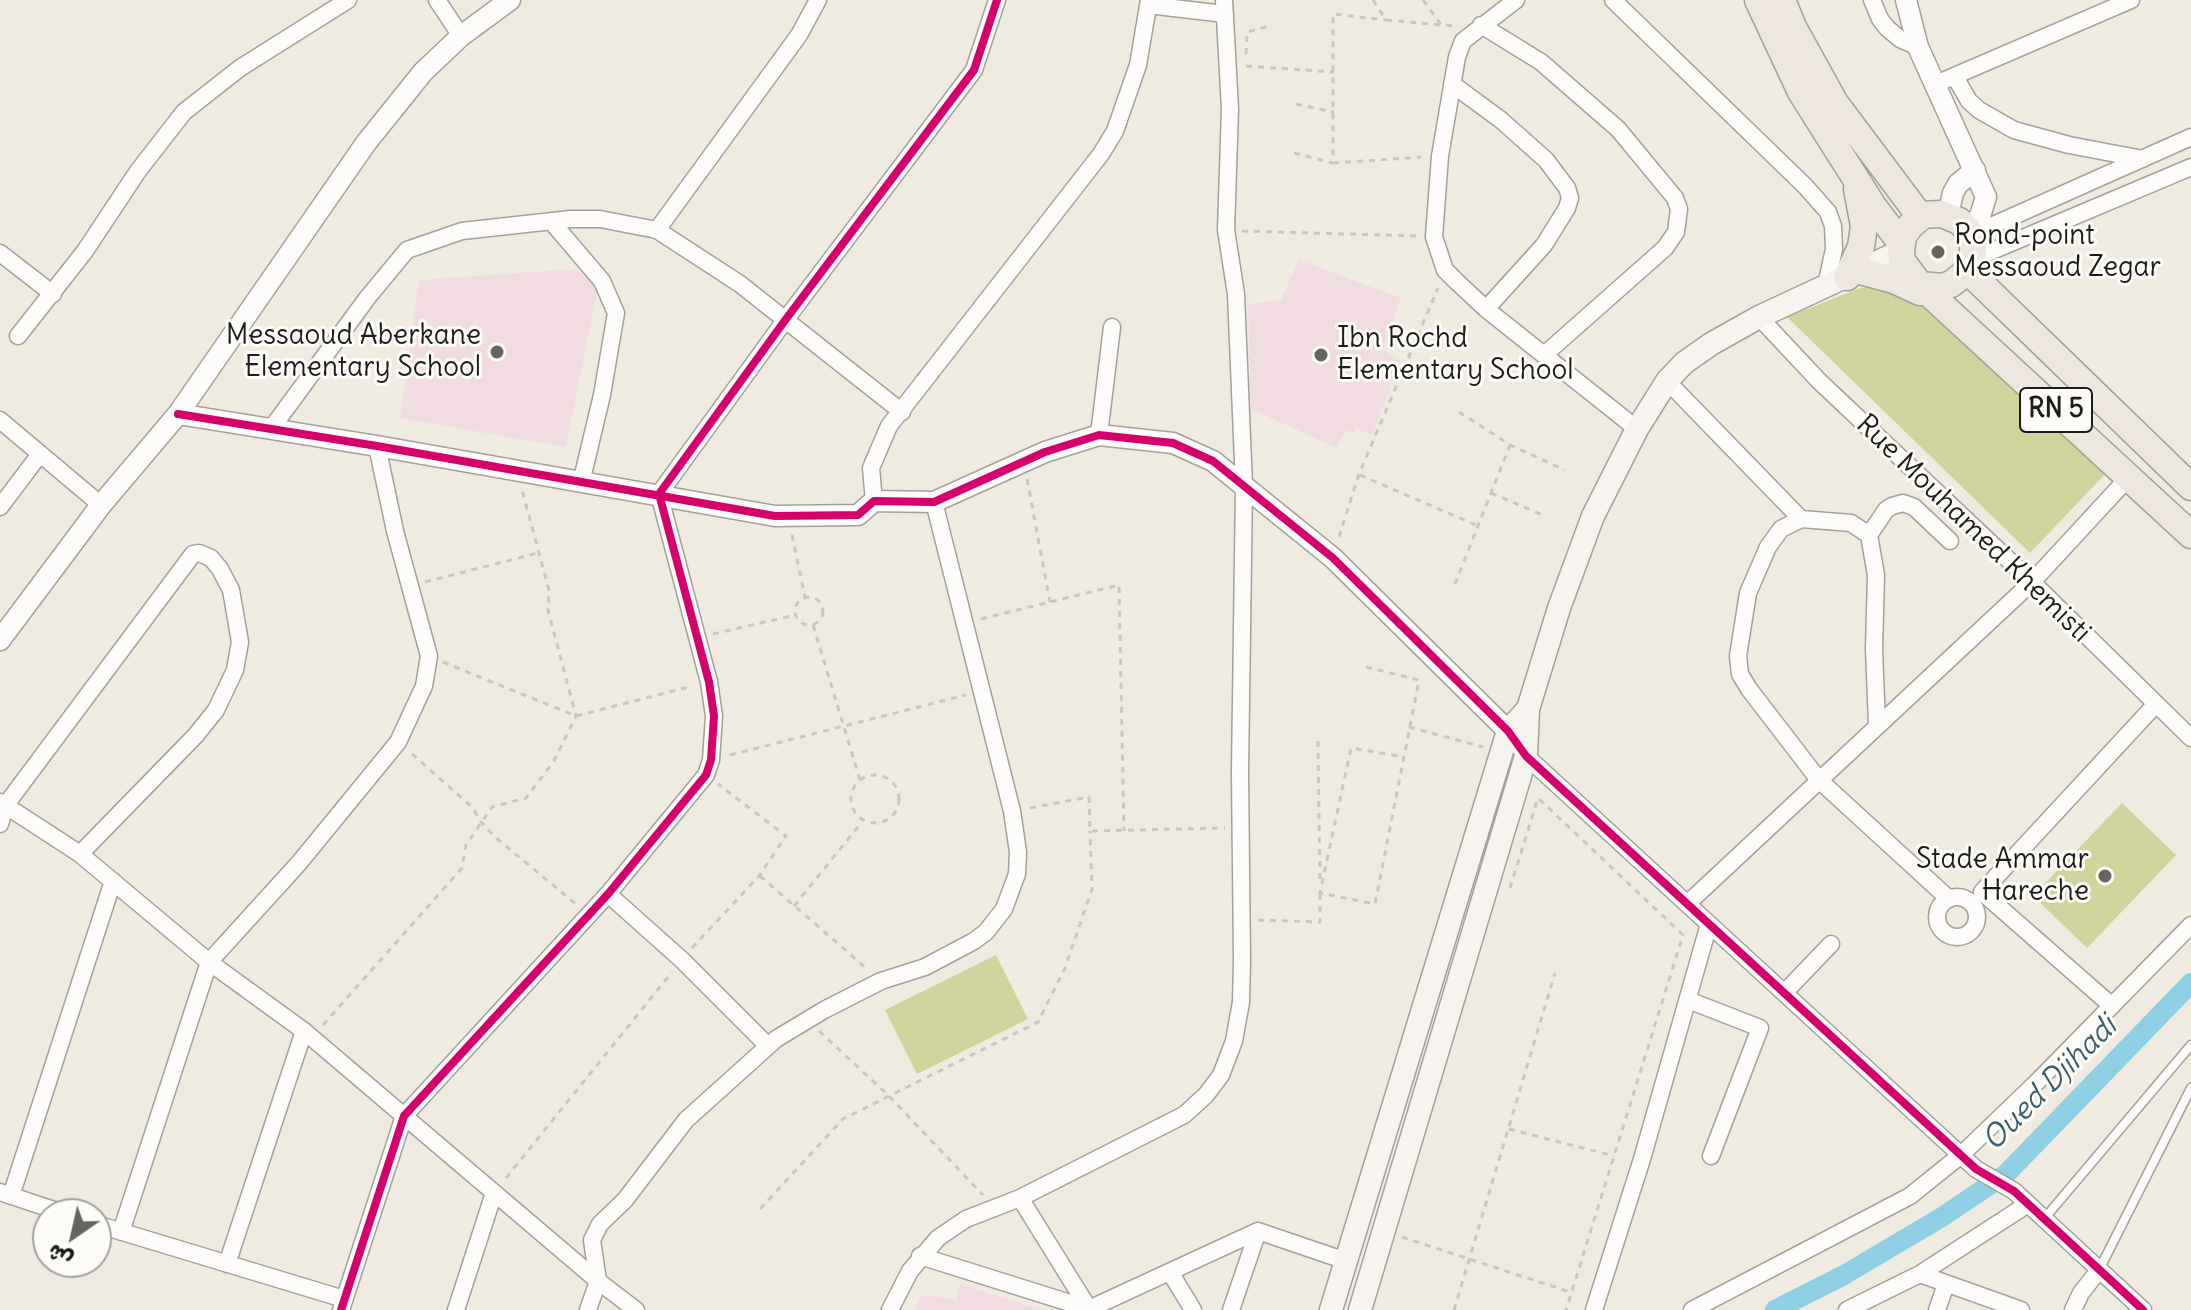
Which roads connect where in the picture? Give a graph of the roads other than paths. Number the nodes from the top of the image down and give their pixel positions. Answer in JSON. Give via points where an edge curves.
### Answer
{"nodes":[{"id":1,"x":348,"y":0,"type":"edge"},
{"id":2,"x":437,"y":0,"type":"edge"},
{"id":3,"x":510,"y":0,"type":"edge"},
{"id":4,"x":818,"y":0,"type":"edge"},
{"id":5,"x":997,"y":0,"type":"edge"},
{"id":6,"x":1516,"y":0,"type":"edge"},
{"id":7,"x":1613,"y":0,"type":"edge"},
{"id":8,"x":1758,"y":0,"type":"edge"},
{"id":9,"x":1782,"y":0,"type":"edge"},
{"id":10,"x":1872,"y":0,"type":"edge"},
{"id":11,"x":1906,"y":0,"type":"edge"},
{"id":12,"x":2131,"y":0,"type":"edge"},
{"id":13,"x":1148,"y":2,"type":"edge"},
{"id":14,"x":1225,"y":7,"type":"edge"},
{"id":15,"x":1481,"y":25,"type":"junction"},
{"id":16,"x":461,"y":36,"type":"junction"},
{"id":17,"x":1918,"y":47,"type":"junction"},
{"id":18,"x":1946,"y":80,"type":"junction"},
{"id":19,"x":1452,"y":84,"type":"junction"},
{"id":20,"x":2191,"y":137,"type":"edge"},
{"id":21,"x":2143,"y":159,"type":"junction"},
{"id":22,"x":2191,"y":167,"type":"edge"},
{"id":23,"x":1975,"y":170,"type":"junction"},
{"id":24,"x":1855,"y":178,"type":"junction"},
{"id":25,"x":1919,"y":215,"type":"junction"},
{"id":26,"x":551,"y":221,"type":"junction"},
{"id":27,"x":657,"y":230,"type":"junction"},
{"id":28,"x":1966,"y":242,"type":"junction"},
{"id":29,"x":1901,"y":247,"type":"junction"},
{"id":30,"x":0,"y":253,"type":"edge"},
{"id":31,"x":1844,"y":278,"type":"junction"},
{"id":32,"x":1920,"y":285,"type":"junction"},
{"id":33,"x":53,"y":294,"type":"junction"},
{"id":34,"x":1486,"y":309,"type":"junction"},
{"id":35,"x":1948,"y":311,"type":"junction"},
{"id":36,"x":1759,"y":317,"type":"junction"},
{"id":37,"x":786,"y":319,"type":"junction"},
{"id":38,"x":1112,"y":327,"type":"dead end"},
{"id":39,"x":18,"y":336,"type":"dead end"},
{"id":40,"x":1544,"y":355,"type":"junction"},
{"id":41,"x":1667,"y":381,"type":"junction"},
{"id":42,"x":902,"y":412,"type":"junction"},
{"id":43,"x":178,"y":414,"type":"junction"},
{"id":44,"x":0,"y":420,"type":"edge"},
{"id":45,"x":271,"y":429,"type":"junction"},
{"id":46,"x":1637,"y":429,"type":"junction"},
{"id":47,"x":1099,"y":435,"type":"junction"},
{"id":48,"x":377,"y":446,"type":"junction"},
{"id":49,"x":40,"y":454,"type":"junction"},
{"id":50,"x":2128,"y":478,"type":"junction"},
{"id":51,"x":581,"y":483,"type":"junction"},
{"id":52,"x":1244,"y":486,"type":"junction"},
{"id":53,"x":2191,"y":487,"type":"edge"},
{"id":54,"x":659,"y":494,"type":"junction"},
{"id":55,"x":874,"y":501,"type":"junction"},
{"id":56,"x":934,"y":502,"type":"junction"},
{"id":57,"x":101,"y":505,"type":"junction"},
{"id":58,"x":0,"y":507,"type":"edge"},
{"id":59,"x":1801,"y":519,"type":"junction"},
{"id":60,"x":1869,"y":535,"type":"junction"},
{"id":61,"x":2191,"y":535,"type":"edge"},
{"id":62,"x":1950,"y":541,"type":"dead end"},
{"id":63,"x":2032,"y":582,"type":"junction"},
{"id":64,"x":0,"y":640,"type":"edge"},
{"id":65,"x":2156,"y":704,"type":"junction"},
{"id":66,"x":1528,"y":709,"type":"junction"},
{"id":67,"x":1877,"y":725,"type":"junction"},
{"id":68,"x":2191,"y":738,"type":"edge"},
{"id":69,"x":1505,"y":741,"type":"junction"},
{"id":70,"x":1526,"y":756,"type":"junction"},
{"id":71,"x":1819,"y":780,"type":"junction"},
{"id":72,"x":3,"y":804,"type":"edge"},
{"id":73,"x":0,"y":824,"type":"edge"},
{"id":74,"x":80,"y":854,"type":"junction"},
{"id":75,"x":113,"y":881,"type":"junction"},
{"id":76,"x":608,"y":894,"type":"junction"},
{"id":77,"x":1976,"y":897,"type":"junction"},
{"id":78,"x":1949,"y":899,"type":"junction"},
{"id":79,"x":1687,"y":904,"type":"junction"},
{"id":80,"x":1709,"y":924,"type":"junction"},
{"id":81,"x":2191,"y":925,"type":"edge"},
{"id":82,"x":1831,"y":944,"type":"dead end"},
{"id":83,"x":209,"y":962,"type":"junction"},
{"id":84,"x":1784,"y":993,"type":"junction"},
{"id":85,"x":1688,"y":1000,"type":"junction"},
{"id":86,"x":2112,"y":1006,"type":"junction"},
{"id":87,"x":307,"y":1035,"type":"junction"},
{"id":88,"x":2191,"y":1045,"type":"edge"},
{"id":89,"x":768,"y":1046,"type":"junction"},
{"id":90,"x":2191,"y":1088,"type":"edge"},
{"id":91,"x":404,"y":1116,"type":"junction"},
{"id":92,"x":1961,"y":1155,"type":"junction"},
{"id":93,"x":1711,"y":1156,"type":"dead end"},
{"id":94,"x":494,"y":1193,"type":"junction"},
{"id":95,"x":6,"y":1194,"type":"edge"},
{"id":96,"x":1020,"y":1198,"type":"junction"},
{"id":97,"x":32,"y":1203,"type":"edge"},
{"id":98,"x":2028,"y":1204,"type":"junction"},
{"id":99,"x":2044,"y":1219,"type":"junction"},
{"id":100,"x":112,"y":1229,"type":"edge"},
{"id":101,"x":1258,"y":1231,"type":"junction"},
{"id":102,"x":121,"y":1232,"type":"junction"},
{"id":103,"x":920,"y":1256,"type":"junction"},
{"id":104,"x":1346,"y":1261,"type":"junction"},
{"id":105,"x":227,"y":1264,"type":"junction"},
{"id":106,"x":2099,"y":1270,"type":"junction"},
{"id":107,"x":1170,"y":1272,"type":"junction"},
{"id":108,"x":1920,"y":1274,"type":"junction"},
{"id":109,"x":598,"y":1281,"type":"junction"},
{"id":110,"x":1946,"y":1284,"type":"junction"},
{"id":111,"x":2082,"y":1302,"type":"edge"},
{"id":112,"x":343,"y":1305,"type":"edge"},
{"id":113,"x":456,"y":1310,"type":"edge"},
{"id":114,"x":588,"y":1310,"type":"edge"},
{"id":115,"x":636,"y":1310,"type":"edge"},
{"id":116,"x":890,"y":1310,"type":"edge"},
{"id":117,"x":1089,"y":1310,"type":"edge"},
{"id":118,"x":1193,"y":1310,"type":"edge"},
{"id":119,"x":1231,"y":1310,"type":"edge"},
{"id":120,"x":1331,"y":1310,"type":"edge"},
{"id":121,"x":1360,"y":1310,"type":"edge"},
{"id":122,"x":1594,"y":1310,"type":"edge"},
{"id":123,"x":1692,"y":1310,"type":"edge"},
{"id":124,"x":1847,"y":1310,"type":"edge"},
{"id":125,"x":1937,"y":1310,"type":"edge"},
{"id":126,"x":2021,"y":1310,"type":"edge"},
{"id":127,"x":2073,"y":1310,"type":"edge"},
{"id":128,"x":2143,"y":1310,"type":"edge"}],
"edges":[{"from":1,"to":33,"type":"street","via":[[240,68],[184,112]]},
{"from":2,"to":16,"type":"street"},
{"from":3,"to":16,"type":"street"},
{"from":4,"to":27,"type":"street","via":[[799,35]]},
{"from":5,"to":37,"type":"street","via":[[974,70]]},
{"from":6,"to":15,"type":"street"},
{"from":7,"to":31,"type":"street","via":[[1828,212]]},
{"from":8,"to":24,"type":"main road","via":[[1801,92]]},
{"from":9,"to":25,"type":"main road","via":[[1835,103]]},
{"from":10,"to":17,"type":"street","via":[[1887,28]]},
{"from":11,"to":17,"type":"street"},
{"from":12,"to":18,"type":"street"},
{"from":13,"to":14,"type":"street"},
{"from":13,"to":42,"type":"street","via":[[1132,87],[1115,131]]},
{"from":14,"to":52,"type":"street","via":[[1230,109],[1226,230],[1236,294]]},
{"from":15,"to":19,"type":"street","via":[[1463,41]]},
{"from":15,"to":40,"type":"street","via":[[1541,62],[1618,129],[1679,209],[1676,232],[1665,248]]},
{"from":16,"to":43,"type":"street","via":[[423,72],[366,143]]},
{"from":17,"to":18,"type":"street"},
{"from":18,"to":21,"type":"street","via":[[1979,110],[2014,130]]},
{"from":18,"to":23,"type":"street"},
{"from":19,"to":34,"type":"street","via":[[1434,237],[1445,270]]},
{"from":19,"to":34,"type":"street","via":[[1546,160],[1570,198],[1544,245]]},
{"from":20,"to":21,"type":"street"},
{"from":21,"to":28,"type":"street"},
{"from":22,"to":28,"type":"street"},
{"from":23,"to":28,"type":"street","via":[[1986,197]]},
{"from":23,"to":28,"type":"street","via":[[1953,193]]},
{"from":24,"to":29,"type":"main road"},
{"from":24,"to":31,"type":"main road","via":[[1864,226],[1861,247]]},
{"from":25,"to":28,"type":"main road"},
{"from":25,"to":29,"type":"main road"},
{"from":26,"to":27,"type":"street","via":[[600,219]]},
{"from":26,"to":45,"type":"street","via":[[462,231],[407,250]]},
{"from":26,"to":51,"type":"street","via":[[602,281],[616,313]]},
{"from":27,"to":37,"type":"street"},
{"from":28,"to":32,"type":"main road","via":[[1951,284]]},
{"from":28,"to":53,"type":"main road","number":"RN 5"},
{"from":29,"to":31,"type":"main road"},
{"from":29,"to":32,"type":"main road","via":[[1907,270]]},
{"from":30,"to":33,"type":"street"},
{"from":31,"to":35,"type":"main road","via":[[1912,286]]},
{"from":31,"to":36,"type":"main road"},
{"from":32,"to":35,"type":"main road","number":"RN 5"},
{"from":33,"to":39,"type":"street"},
{"from":34,"to":40,"type":"street"},
{"from":35,"to":50,"type":"main road","number":"RN 5"},
{"from":36,"to":41,"type":"main road","via":[[1711,344]]},
{"from":36,"to":63,"type":"street","name":"Rue Mouhamed Khemisti","via":[[1830,392]]},
{"from":37,"to":42,"type":"street"},
{"from":37,"to":54,"type":"street"},
{"from":38,"to":47,"type":"street"},
{"from":40,"to":46,"type":"street"},
{"from":41,"to":46,"type":"main road"},
{"from":41,"to":59,"type":"street"},
{"from":42,"to":55,"type":"street","via":[[889,426],[871,468]]},
{"from":43,"to":45,"type":"street"},
{"from":43,"to":57,"type":"street"},
{"from":44,"to":49,"type":"street"},
{"from":45,"to":48,"type":"street"},
{"from":46,"to":66,"type":"main road","via":[[1593,516]]},
{"from":47,"to":52,"type":"street","via":[[1173,443],[1213,461]]},
{"from":47,"to":56,"type":"street","via":[[1045,452]]},
{"from":48,"to":51,"type":"street"},
{"from":48,"to":83,"type":"street","via":[[429,656],[424,686],[398,742]]},
{"from":49,"to":57,"type":"street"},
{"from":49,"to":58,"type":"street"},
{"from":50,"to":61,"type":"main road","number":"RN 5"},
{"from":50,"to":63,"type":"street"},
{"from":51,"to":54,"type":"street"},
{"from":52,"to":69,"type":"street","via":[[1333,558]]},
{"from":52,"to":96,"type":"street","via":[[1241,1002],[1234,1041],[1221,1075],[1184,1115]]},
{"from":54,"to":55,"type":"street","via":[[775,516],[858,515]]},
{"from":54,"to":76,"type":"street","via":[[709,682],[714,716],[708,767]]},
{"from":55,"to":56,"type":"street"},
{"from":56,"to":89,"type":"street","via":[[1012,811],[1017,874],[997,920],[974,941],[925,967],[881,981]]},
{"from":57,"to":64,"type":"street"},
{"from":59,"to":60,"type":"street","via":[[1851,523]]},
{"from":59,"to":71,"type":"street","via":[[1781,529],[1759,565],[1748,593],[1738,656],[1740,674],[1755,700]]},
{"from":60,"to":62,"type":"street","via":[[1886,510],[1903,503]]},
{"from":60,"to":67,"type":"street","via":[[1876,575]]},
{"from":63,"to":65,"type":"street","name":"Rue Mouhamed Khemisti"},
{"from":63,"to":67,"type":"street"},
{"from":65,"to":68,"type":"street","name":"Rue Mouhamed Khemisti"},
{"from":65,"to":77,"type":"street"},
{"from":66,"to":69,"type":"main road"},
{"from":66,"to":70,"type":"main road"},
{"from":67,"to":71,"type":"street"},
{"from":69,"to":70,"type":"street"},
{"from":69,"to":104,"type":"main road"},
{"from":70,"to":79,"type":"street"},
{"from":70,"to":121,"type":"main road"},
{"from":71,"to":78,"type":"street"},
{"from":71,"to":79,"type":"street"},
{"from":72,"to":73,"type":"street"},
{"from":72,"to":74,"type":"street"},
{"from":72,"to":74,"type":"street","via":[[193,554],[211,558],[231,590],[240,642],[230,682],[196,735]]},
{"from":74,"to":75,"type":"street"},
{"from":75,"to":83,"type":"street"},
{"from":75,"to":95,"type":"street"},
{"from":76,"to":89,"type":"street"},
{"from":76,"to":91,"type":"street"},
{"from":77,"to":78,"type":"street"},
{"from":77,"to":78,"type":"street","via":[[1974,928],[1964,936],[1944,933],[1937,921],[1939,908]]},
{"from":77,"to":86,"type":"street"},
{"from":79,"to":80,"type":"street"},
{"from":80,"to":84,"type":"street"},
{"from":80,"to":85,"type":"street"},
{"from":81,"to":86,"type":"street"},
{"from":82,"to":84,"type":"street"},
{"from":83,"to":87,"type":"street"},
{"from":83,"to":102,"type":"street"},
{"from":84,"to":92,"type":"street"},
{"from":85,"to":93,"type":"street","via":[[1760,1028]]},
{"from":85,"to":122,"type":"street"},
{"from":86,"to":92,"type":"street"},
{"from":87,"to":91,"type":"street"},
{"from":87,"to":105,"type":"street"},
{"from":88,"to":99,"type":"lane"},
{"from":89,"to":109,"type":"street","via":[[686,1120],[600,1224],[592,1240]]},
{"from":90,"to":106,"type":"lane"},
{"from":91,"to":94,"type":"street"},
{"from":91,"to":112,"type":"street"},
{"from":92,"to":98,"type":"street"},
{"from":92,"to":123,"type":"street","via":[[1910,1196]]},
{"from":94,"to":109,"type":"street"},
{"from":94,"to":113,"type":"street"},
{"from":95,"to":97,"type":"street"},
{"from":96,"to":103,"type":"street","via":[[966,1219]]},
{"from":96,"to":117,"type":"street"},
{"from":98,"to":99,"type":"street"},
{"from":98,"to":108,"type":"street"},
{"from":99,"to":106,"type":"street"},
{"from":100,"to":102,"type":"street"},
{"from":101,"to":104,"type":"street"},
{"from":101,"to":107,"type":"street"},
{"from":101,"to":119,"type":"street"},
{"from":102,"to":105,"type":"street"},
{"from":103,"to":116,"type":"street"},
{"from":103,"to":117,"type":"street"},
{"from":104,"to":120,"type":"main road"},
{"from":105,"to":112,"type":"street"},
{"from":106,"to":111,"type":"street"},
{"from":106,"to":128,"type":"street"},
{"from":107,"to":117,"type":"street"},
{"from":107,"to":118,"type":"street"},
{"from":108,"to":110,"type":"street"},
{"from":108,"to":124,"type":"street"},
{"from":109,"to":114,"type":"street"},
{"from":109,"to":115,"type":"street"},
{"from":110,"to":125,"type":"street"},
{"from":110,"to":126,"type":"street"},
{"from":111,"to":127,"type":"street"}]}
